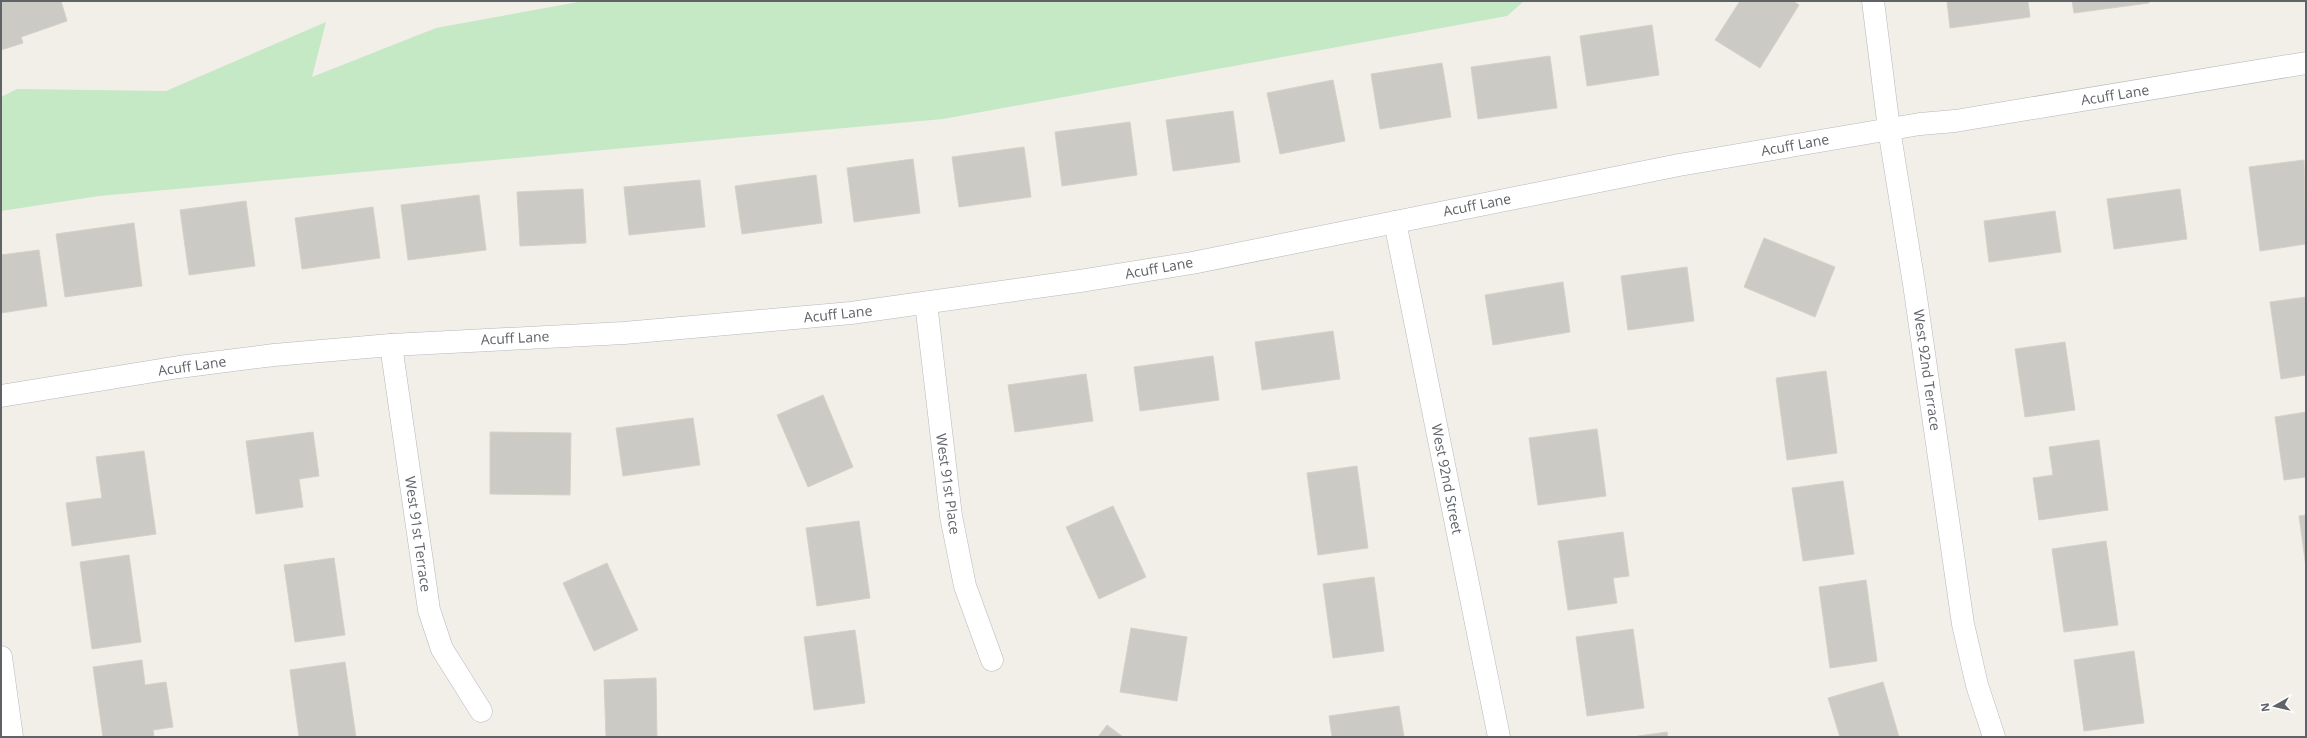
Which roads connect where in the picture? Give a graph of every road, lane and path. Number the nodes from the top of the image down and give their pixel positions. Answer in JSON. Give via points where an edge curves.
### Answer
{"nodes":[{"id":1,"x":1873,"y":1,"type":"edge"},
{"id":2,"x":2306,"y":63,"type":"edge"},
{"id":3,"x":1889,"y":129,"type":"junction"},
{"id":4,"x":1395,"y":222,"type":"junction"},
{"id":5,"x":926,"y":303,"type":"junction"},
{"id":6,"x":391,"y":345,"type":"junction"},
{"id":7,"x":1,"y":396,"type":"edge"},
{"id":8,"x":1,"y":657,"type":"edge"},
{"id":9,"x":992,"y":660,"type":"dead end"},
{"id":10,"x":481,"y":710,"type":"dead end"},
{"id":11,"x":12,"y":737,"type":"edge"},
{"id":12,"x":1499,"y":737,"type":"edge"},
{"id":13,"x":1994,"y":737,"type":"edge"}],
"edges":[{"from":1,"to":3,"type":"street","name":"West 92nd Terrace"},
{"from":2,"to":3,"type":"street","name":"Acuff Lane","via":[[1955,121]]},
{"from":3,"to":4,"type":"street","name":"Acuff Lane","via":[[1679,165]]},
{"from":3,"to":13,"type":"street","name":"West 92nd Terrace","via":[[1963,624],[1977,685]]},
{"from":4,"to":5,"type":"street","name":"Acuff Lane","via":[[1192,263]]},
{"from":4,"to":12,"type":"street","name":"West 92nd Street"},
{"from":5,"to":6,"type":"street","name":"Acuff Lane","via":[[850,313],[624,333]]},
{"from":5,"to":9,"type":"street","name":"West 91st Place","via":[[951,516],[965,586]]},
{"from":6,"to":7,"type":"street","name":"Acuff Lane","via":[[274,355],[179,367]]},
{"from":6,"to":10,"type":"street","name":"West 91st Terrace","via":[[429,610],[442,649]]},
{"from":8,"to":11,"type":"street"}]}
